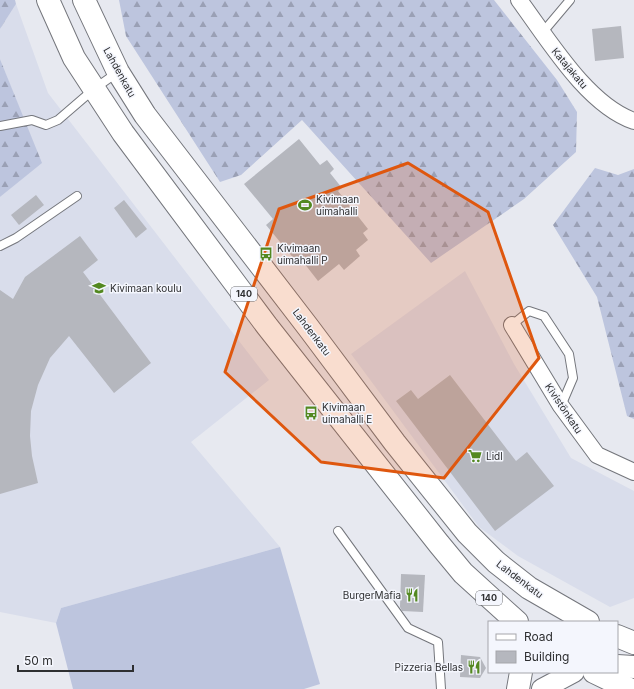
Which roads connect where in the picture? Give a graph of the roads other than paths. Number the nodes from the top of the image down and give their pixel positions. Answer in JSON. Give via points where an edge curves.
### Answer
{"nodes":[{"id":1,"x":48,"y":0,"type":"edge"},
{"id":2,"x":84,"y":0,"type":"edge"},
{"id":3,"x":519,"y":0,"type":"edge"},
{"id":4,"x":570,"y":0,"type":"edge"},
{"id":5,"x":543,"y":32,"type":"junction"},
{"id":6,"x":118,"y":72,"type":"junction"},
{"id":7,"x":94,"y":89,"type":"junction"},
{"id":8,"x":634,"y":121,"type":"edge"},
{"id":9,"x":0,"y":126,"type":"edge"},
{"id":10,"x":77,"y":196,"type":"dead end"},
{"id":11,"x":0,"y":246,"type":"edge"},
{"id":12,"x":512,"y":325,"type":"joint"},
{"id":13,"x":561,"y":406,"type":"junction"},
{"id":14,"x":634,"y":472,"type":"edge"},
{"id":15,"x":338,"y":531,"type":"dead end"},
{"id":16,"x":516,"y":621,"type":"edge"},
{"id":17,"x":586,"y":621,"type":"edge"},
{"id":18,"x":618,"y":666,"type":"edge"},
{"id":19,"x":634,"y":667,"type":"edge"},
{"id":20,"x":521,"y":673,"type":"edge"},
{"id":21,"x":572,"y":673,"type":"edge"},
{"id":22,"x":597,"y":673,"type":"edge"},
{"id":23,"x":629,"y":685,"type":"edge"},
{"id":24,"x":441,"y":689,"type":"edge"},
{"id":25,"x":518,"y":689,"type":"edge"},
{"id":26,"x":542,"y":689,"type":"edge"}],
"edges":[{"from":1,"to":7,"type":"main road","number":"140","via":[[74,58]]},
{"from":2,"to":6,"type":"main road","name":"Lahdenkatu"},
{"from":3,"to":5,"type":"street","name":"Katajakatu"},
{"from":4,"to":5,"type":"lane"},
{"from":5,"to":8,"type":"street","name":"Katajakatu","via":[[595,98],[622,117]]},
{"from":6,"to":7,"type":"lane"},
{"from":6,"to":17,"type":"main road","name":"Lahdenkatu","via":[[145,115],[199,187],[395,443],[468,533],[496,562],[529,588]]},
{"from":7,"to":9,"type":"lane","via":[[58,120],[46,125],[32,120]]},
{"from":7,"to":16,"type":"main road","number":"140","via":[[123,133],[263,320],[439,544],[463,573]]},
{"from":10,"to":11,"type":"lane","via":[[16,238]]},
{"from":12,"to":13,"type":"street","name":"Kivistönkatu"},
{"from":12,"to":13,"type":"lane","via":[[528,311],[544,316],[569,354],[573,378]]},
{"from":13,"to":14,"type":"street","name":"Kivistönkatu","via":[[597,455]]},
{"from":15,"to":24,"type":"lane","via":[[408,628],[438,642]]},
{"from":18,"to":19,"type":"main road"},
{"from":20,"to":25,"type":"main road"},
{"from":21,"to":26,"type":"street"},
{"from":22,"to":23,"type":"main road"}]}
